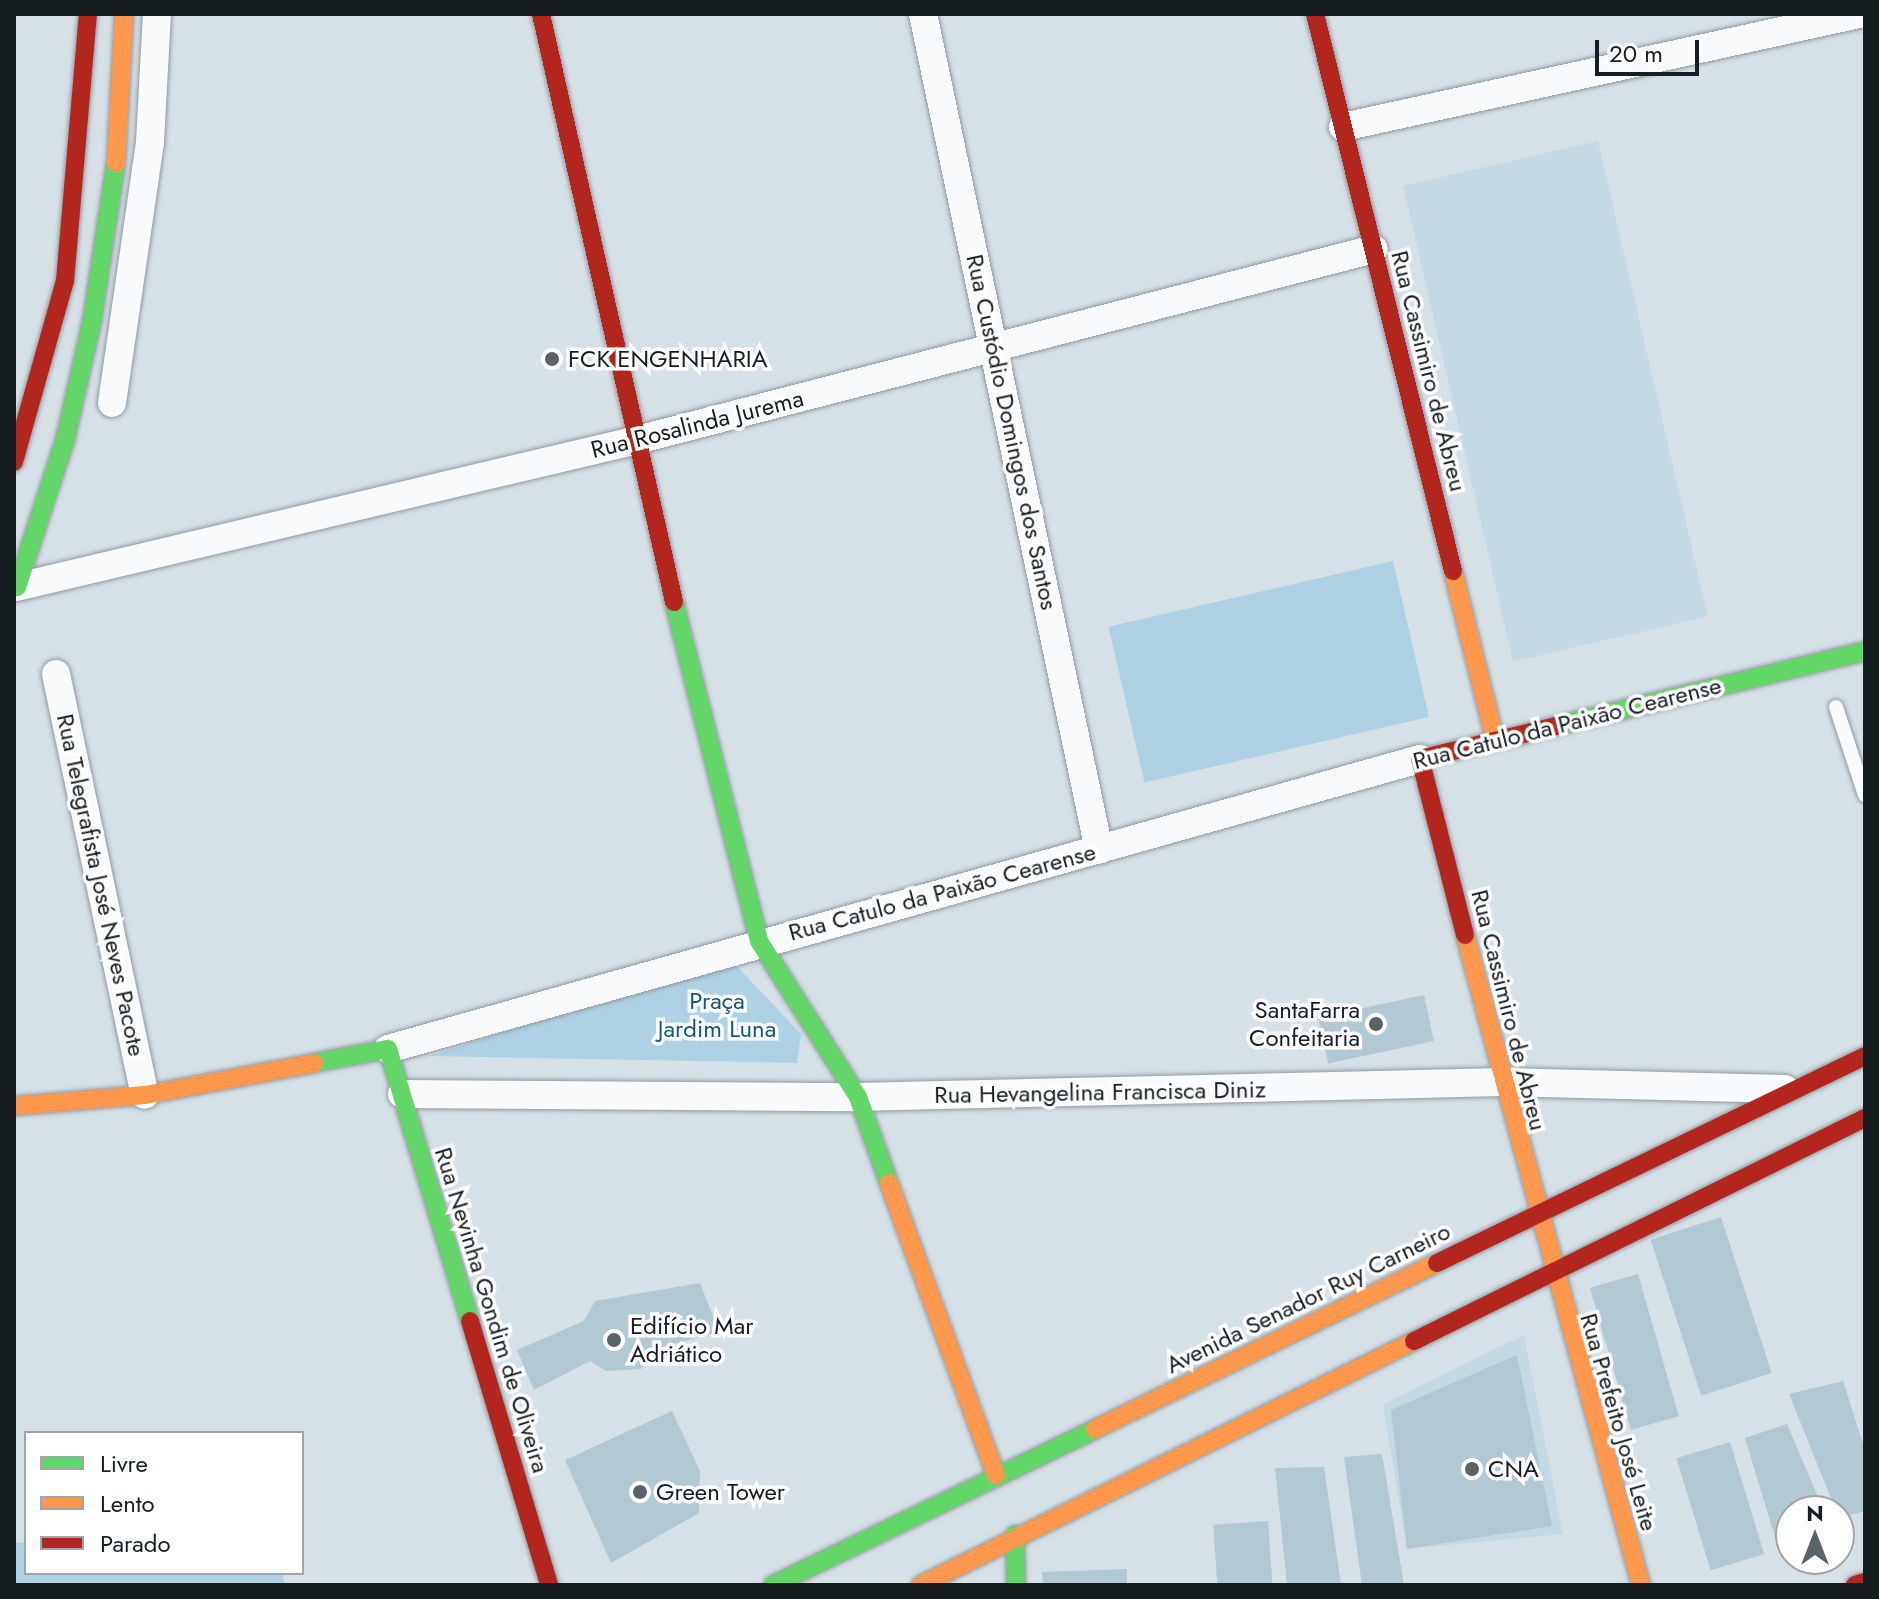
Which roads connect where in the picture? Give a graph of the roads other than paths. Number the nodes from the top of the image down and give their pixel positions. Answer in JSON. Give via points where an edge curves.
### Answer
{"nodes":[{"id":1,"x":88,"y":14,"type":"edge"},
{"id":2,"x":124,"y":14,"type":"edge"},
{"id":3,"x":157,"y":14,"type":"edge"},
{"id":4,"x":541,"y":14,"type":"edge"},
{"id":5,"x":923,"y":14,"type":"edge"},
{"id":6,"x":1315,"y":14,"type":"edge"},
{"id":7,"x":1859,"y":14,"type":"edge"},
{"id":8,"x":1343,"y":127,"type":"junction"},
{"id":9,"x":1374,"y":249,"type":"junction"},
{"id":10,"x":994,"y":347,"type":"junction"},
{"id":11,"x":112,"y":403,"type":"dead end"},
{"id":12,"x":633,"y":441,"type":"junction"},
{"id":13,"x":14,"y":462,"type":"edge"},
{"id":14,"x":16,"y":593,"type":"edge"},
{"id":15,"x":1865,"y":651,"type":"edge"},
{"id":16,"x":56,"y":674,"type":"dead end"},
{"id":17,"x":1836,"y":707,"type":"dead end"},
{"id":18,"x":1495,"y":740,"type":"junction"},
{"id":19,"x":1420,"y":759,"type":"junction"},
{"id":20,"x":1865,"y":795,"type":"edge"},
{"id":21,"x":1099,"y":850,"type":"junction"},
{"id":22,"x":759,"y":941,"type":"junction"},
{"id":23,"x":388,"y":1049,"type":"junction"},
{"id":24,"x":1865,"y":1056,"type":"edge"},
{"id":25,"x":1502,"y":1082,"type":"junction"},
{"id":26,"x":1798,"y":1090,"type":"junction"},
{"id":27,"x":402,"y":1094,"type":"junction"},
{"id":28,"x":145,"y":1095,"type":"junction"},
{"id":29,"x":858,"y":1097,"type":"junction"},
{"id":30,"x":14,"y":1106,"type":"edge"},
{"id":31,"x":1865,"y":1118,"type":"edge"},
{"id":32,"x":1536,"y":1215,"type":"junction"},
{"id":33,"x":1552,"y":1272,"type":"junction"},
{"id":34,"x":996,"y":1475,"type":"junction"},
{"id":35,"x":1015,"y":1535,"type":"junction"},
{"id":36,"x":1865,"y":1582,"type":"edge"},
{"id":37,"x":549,"y":1585,"type":"edge"},
{"id":38,"x":773,"y":1585,"type":"edge"},
{"id":39,"x":921,"y":1585,"type":"edge"},
{"id":40,"x":1016,"y":1585,"type":"edge"},
{"id":41,"x":1641,"y":1585,"type":"edge"},
{"id":42,"x":1855,"y":1585,"type":"edge"}],
"edges":[{"from":1,"to":13,"type":"main road","via":[[65,281]]},
{"from":2,"to":14,"type":"main road","via":[[115,179],[92,321],[65,440]]},
{"from":3,"to":11,"type":"street","via":[[150,142]]},
{"from":4,"to":12,"type":"main road"},
{"from":5,"to":10,"type":"street","name":"Rua Custódio Domingos dos Santos"},
{"from":6,"to":8,"type":"main road","name":"Rua Cassimiro de Abreu"},
{"from":7,"to":8,"type":"street"},
{"from":8,"to":9,"type":"main road","name":"Rua Cassimiro de Abreu"},
{"from":9,"to":10,"type":"street","name":"Rua Rosalinda Jurema"},
{"from":9,"to":18,"type":"main road","name":"Rua Cassimiro de Abreu"},
{"from":10,"to":12,"type":"street","name":"Rua Rosalinda Jurema"},
{"from":10,"to":21,"type":"street","name":"Rua Custódio Domingos dos Santos"},
{"from":12,"to":14,"type":"street","name":"Rua Rosalinda Jurema"},
{"from":12,"to":22,"type":"main road"},
{"from":15,"to":18,"type":"main road","name":"Rua Catulo da Paixão Cearense"},
{"from":16,"to":28,"type":"street","name":"Rua Telegrafista José Neves Pacote"},
{"from":17,"to":20,"type":"lane"},
{"from":18,"to":19,"type":"main road","name":"Rua Catulo da Paixão Cearense"},
{"from":19,"to":21,"type":"street","name":"Rua Catulo da Paixão Cearense"},
{"from":19,"to":25,"type":"main road","name":"Rua Cassimiro de Abreu"},
{"from":21,"to":22,"type":"street","name":"Rua Catulo da Paixão Cearense"},
{"from":22,"to":23,"type":"street","name":"Rua Catulo da Paixão Cearense"},
{"from":22,"to":29,"type":"main road"},
{"from":23,"to":27,"type":"main road","name":"Rua Nevinha Gondim de Oliveira"},
{"from":23,"to":28,"type":"main road","name":"Rua Catulo da Paixão Cearense"},
{"from":24,"to":26,"type":"main road","name":"Avenida Senador Ruy Carneiro"},
{"from":25,"to":26,"type":"street","name":"Rua Hevangelina Francisca Diniz"},
{"from":25,"to":29,"type":"street","name":"Rua Hevangelina Francisca Diniz"},
{"from":25,"to":32,"type":"main road","name":"Rua Cassimiro de Abreu"},
{"from":26,"to":32,"type":"main road","name":"Avenida Senador Ruy Carneiro"},
{"from":27,"to":29,"type":"street","name":"Rua Hevangelina Francisca Diniz"},
{"from":27,"to":37,"type":"main road","name":"Rua Nevinha Gondim de Oliveira"},
{"from":28,"to":30,"type":"main road","name":"Rua Catulo da Paixão Cearense"},
{"from":29,"to":34,"type":"main road"},
{"from":31,"to":33,"type":"main road"},
{"from":32,"to":33,"type":"main road","name":"Rua Cassimiro de Abreu"},
{"from":32,"to":34,"type":"main road","name":"Avenida Senador Ruy Carneiro"},
{"from":33,"to":35,"type":"main road"},
{"from":33,"to":41,"type":"main road","name":"Rua Prefeito José Leite"},
{"from":34,"to":38,"type":"main road","name":"Avenida Senador Ruy Carneiro"},
{"from":35,"to":39,"type":"main road"},
{"from":35,"to":40,"type":"main road"},
{"from":36,"to":42,"type":"main road"}]}
